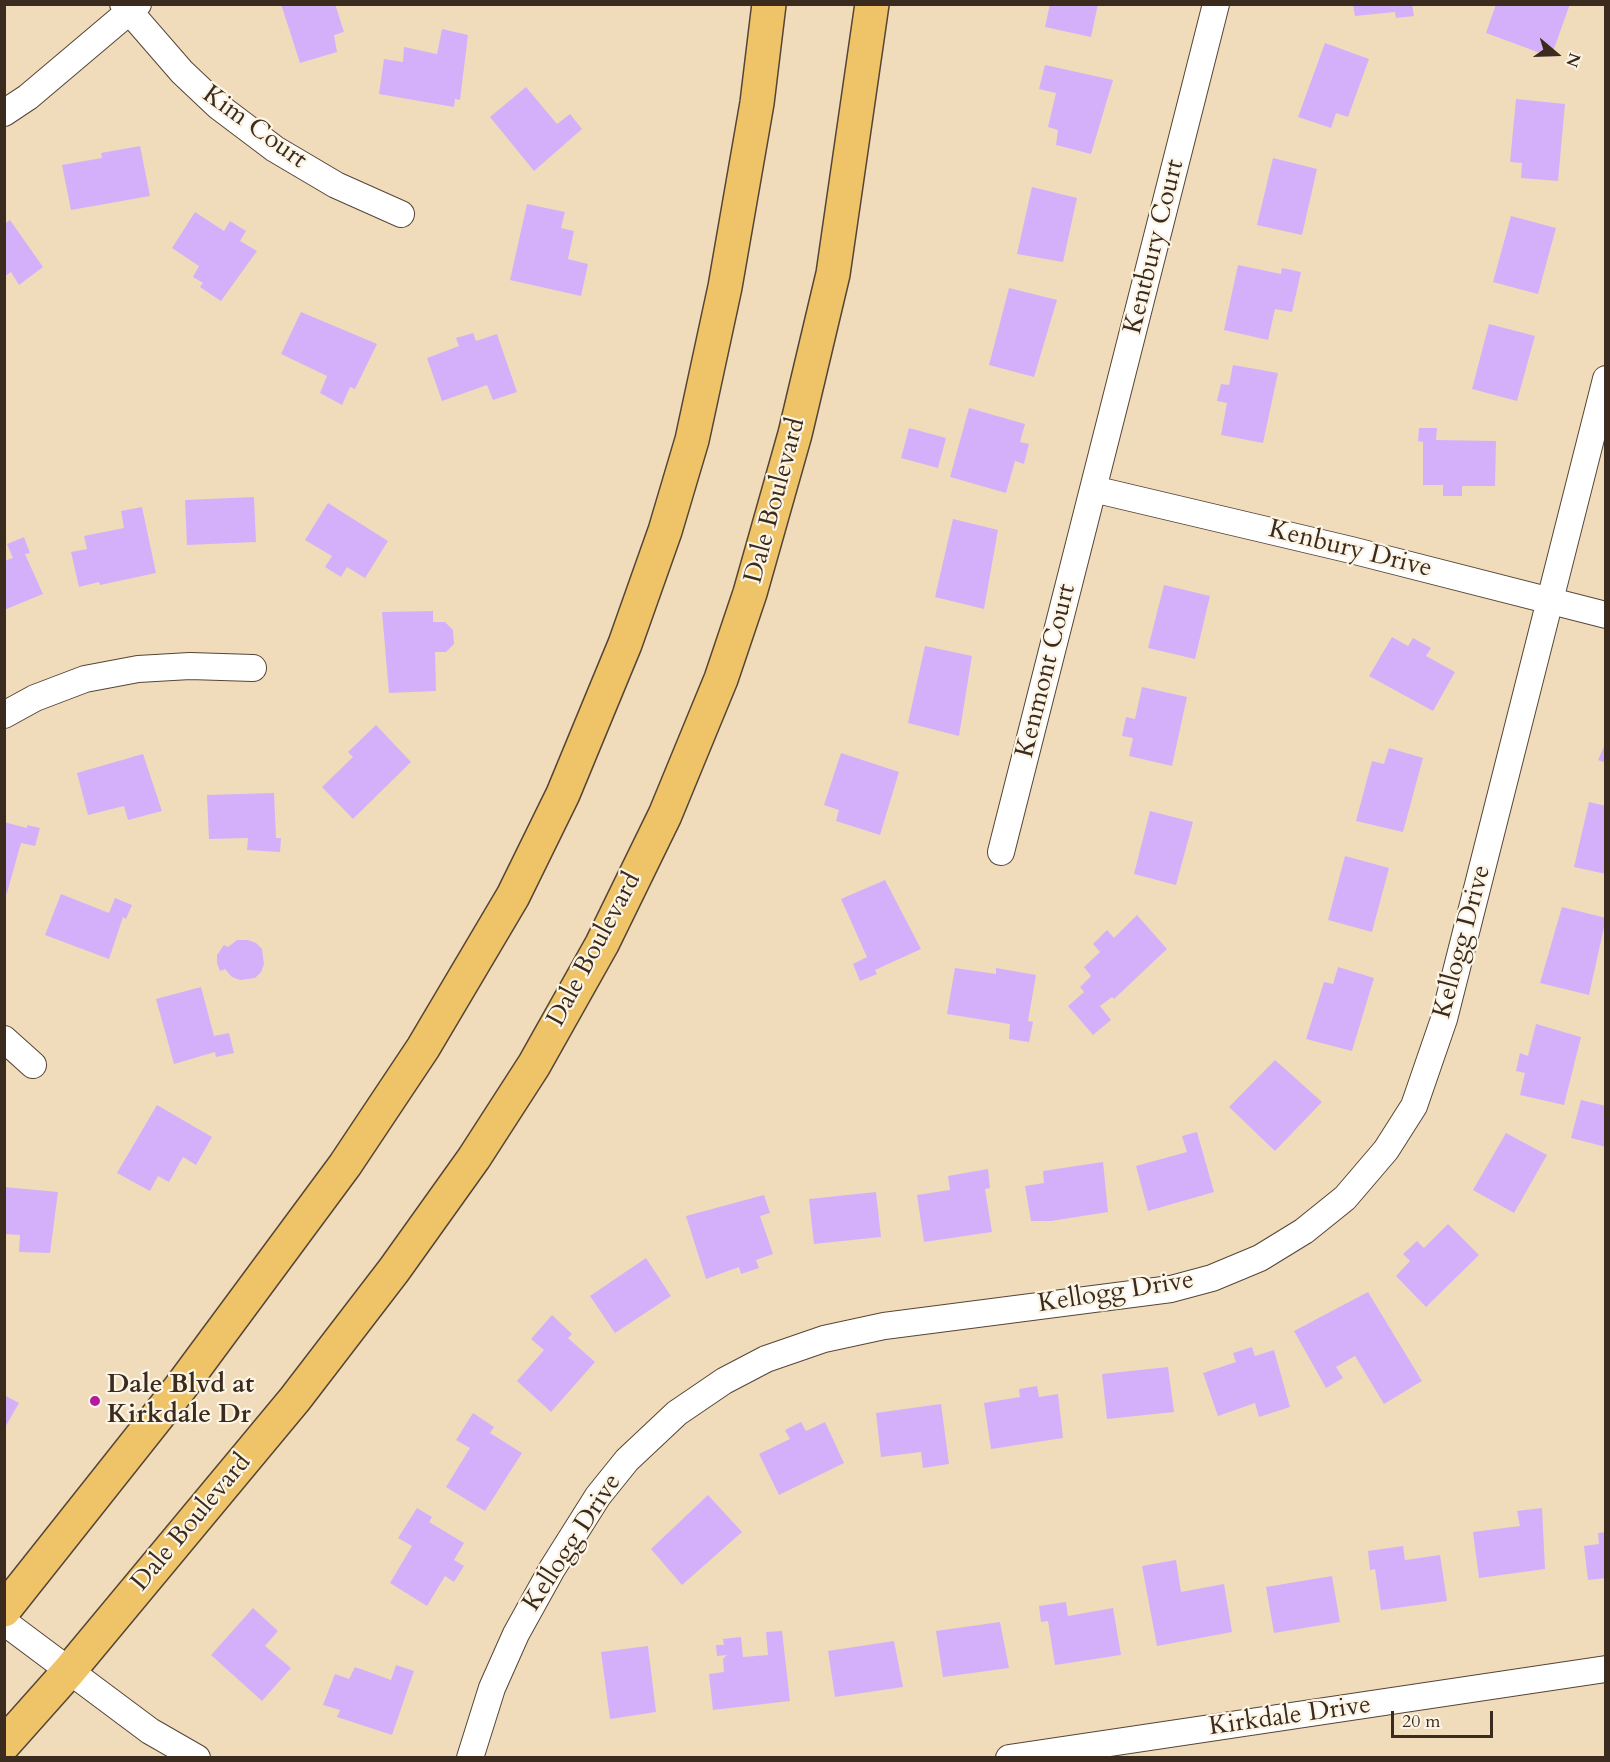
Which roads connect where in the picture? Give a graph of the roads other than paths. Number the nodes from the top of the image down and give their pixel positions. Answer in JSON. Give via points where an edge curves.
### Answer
{"nodes":[{"id":1,"x":770,"y":4,"type":"edge"},
{"id":2,"x":872,"y":4,"type":"edge"},
{"id":3,"x":1216,"y":4,"type":"edge"},
{"id":4,"x":130,"y":7,"type":"edge"},
{"id":5,"x":4,"y":113,"type":"edge"},
{"id":6,"x":401,"y":214,"type":"dead end"},
{"id":7,"x":1605,"y":379,"type":"edge"},
{"id":8,"x":1093,"y":489,"type":"junction"},
{"id":9,"x":1550,"y":601,"type":"junction"},
{"id":10,"x":1605,"y":615,"type":"edge"},
{"id":11,"x":253,"y":668,"type":"dead end"},
{"id":12,"x":4,"y":715,"type":"edge"},
{"id":13,"x":1001,"y":852,"type":"dead end"},
{"id":14,"x":4,"y":1039,"type":"edge"},
{"id":15,"x":33,"y":1065,"type":"dead end"},
{"id":16,"x":4,"y":1610,"type":"edge"},
{"id":17,"x":4,"y":1622,"type":"edge"},
{"id":18,"x":1605,"y":1669,"type":"edge"},
{"id":19,"x":69,"y":1671,"type":"junction"},
{"id":20,"x":4,"y":1744,"type":"edge"},
{"id":21,"x":196,"y":1758,"type":"edge"},
{"id":22,"x":470,"y":1758,"type":"edge"},
{"id":23,"x":1010,"y":1758,"type":"edge"}],
"edges":[{"from":1,"to":16,"type":"main road","via":[[725,286],[692,440],[625,644],[563,794],[495,927],[423,1048],[345,1165],[180,1388]]},
{"from":2,"to":19,"type":"main road","name":"Dale Boulevard","via":[[832,274],[795,434],[743,615],[665,815],[602,944],[534,1065],[474,1158],[295,1400]]},
{"from":3,"to":8,"type":"street","name":"Kentbury Court"},
{"from":4,"to":5,"type":"street","via":[[28,97]]},
{"from":4,"to":6,"type":"street","name":"Kim Court","via":[[182,72],[218,106],[275,149],[336,185]]},
{"from":7,"to":9,"type":"street","name":"Kellogg Drive"},
{"from":8,"to":9,"type":"street","name":"Kenbury Drive"},
{"from":8,"to":13,"type":"street","name":"Kenmont Court"},
{"from":9,"to":10,"type":"street","name":"Kenbury Drive"},
{"from":9,"to":22,"type":"street","name":"Kellogg Drive","via":[[1444,1019],[1429,1063],[1414,1106],[1386,1150],[1345,1198],[1304,1231],[1260,1258],[1212,1278],[1171,1288],[884,1326],[824,1339],[766,1359],[724,1381],[677,1413],[627,1460],[598,1496],[516,1634],[492,1688]]},
{"from":11,"to":12,"type":"street","via":[[190,666],[127,671],[85,679]]},
{"from":14,"to":15,"type":"street"},
{"from":17,"to":19,"type":"street"},
{"from":18,"to":23,"type":"street","name":"Kirkdale Drive"},
{"from":19,"to":20,"type":"main road","name":"Dale Boulevard"},
{"from":19,"to":21,"type":"street","via":[[150,1731]]}]}
